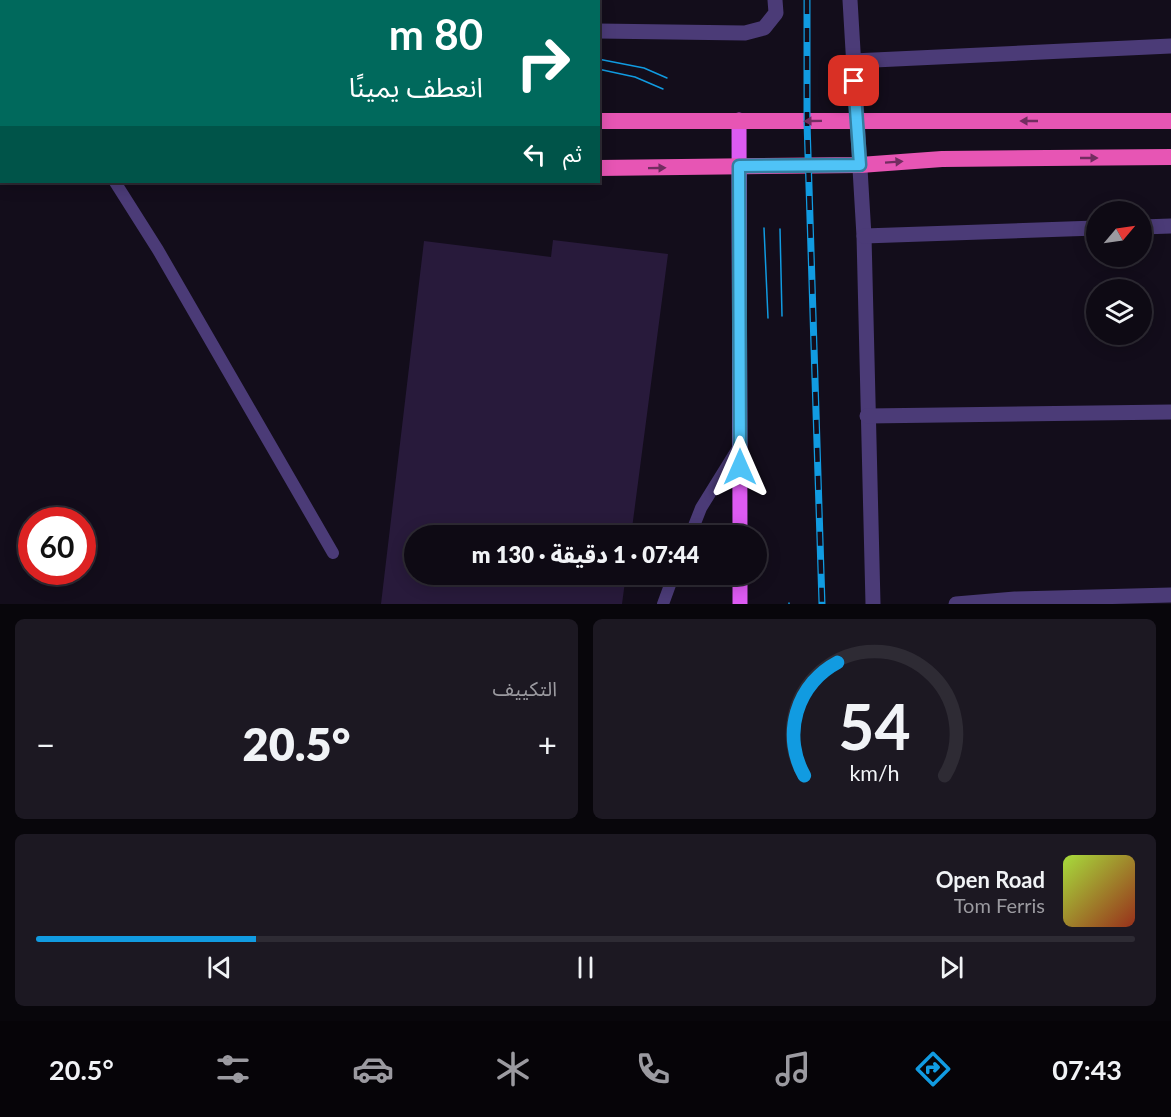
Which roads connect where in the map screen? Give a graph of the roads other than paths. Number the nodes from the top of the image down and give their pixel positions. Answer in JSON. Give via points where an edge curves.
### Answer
{"nodes":[{"id":1,"x":775,"y":0,"type":"edge"},
{"id":2,"x":850,"y":0,"type":"edge"},
{"id":3,"x":600,"y":31,"type":"edge"},
{"id":4,"x":1171,"y":46,"type":"edge"},
{"id":5,"x":853,"y":61,"type":"junction"},
{"id":6,"x":740,"y":120,"type":"junction"},
{"id":7,"x":855,"y":120,"type":"junction"},
{"id":8,"x":600,"y":121,"type":"edge"},
{"id":9,"x":1171,"y":121,"type":"edge"},
{"id":10,"x":1171,"y":157,"type":"edge"},
{"id":11,"x":860,"y":165,"type":"junction"},
{"id":12,"x":739,"y":166,"type":"junction"},
{"id":13,"x":600,"y":168,"type":"edge"},
{"id":14,"x":116,"y":183,"type":"edge"},
{"id":15,"x":1152,"y":226,"type":"edge"},
{"id":16,"x":1171,"y":226,"type":"edge"},
{"id":17,"x":1086,"y":228,"type":"edge"},
{"id":18,"x":864,"y":236,"type":"junction"},
{"id":19,"x":1171,"y":412,"type":"edge"},
{"id":20,"x":867,"y":416,"type":"junction"},
{"id":21,"x":740,"y":444,"type":"junction"},
{"id":22,"x":694,"y":525,"type":"edge"},
{"id":23,"x":740,"y":525,"type":"edge"},
{"id":24,"x":333,"y":553,"type":"dead end"},
{"id":25,"x":670,"y":585,"type":"edge"},
{"id":26,"x":740,"y":585,"type":"edge"},
{"id":27,"x":1171,"y":595,"type":"edge"},
{"id":28,"x":1015,"y":601,"type":"edge"},
{"id":29,"x":663,"y":604,"type":"edge"},
{"id":30,"x":740,"y":604,"type":"edge"},
{"id":31,"x":873,"y":604,"type":"edge"},
{"id":32,"x":956,"y":604,"type":"edge"}],
"edges":[{"from":1,"to":3,"type":"street","via":[[776,13],[764,28],[746,33]]},
{"from":2,"to":5,"type":"street"},
{"from":4,"to":5,"type":"street"},
{"from":5,"to":7,"type":"street"},
{"from":7,"to":6,"type":"highway","one_way":true},
{"from":6,"to":8,"type":"highway"},
{"from":6,"to":12,"type":"main road"},
{"from":9,"to":7,"type":"highway","one_way":true},
{"from":7,"to":11,"type":"street"},
{"from":11,"to":10,"type":"highway","one_way":true,"via":[[942,159]]},
{"from":11,"to":12,"type":"highway"},
{"from":11,"to":18,"type":"street"},
{"from":13,"to":12,"type":"highway","one_way":true},
{"from":12,"to":21,"type":"main road"},
{"from":14,"to":24,"type":"lane"},
{"from":15,"to":16,"type":"street"},
{"from":17,"to":18,"type":"street"},
{"from":18,"to":20,"type":"street"},
{"from":19,"to":20,"type":"street"},
{"from":20,"to":31,"type":"street"},
{"from":21,"to":22,"type":"lane","via":[[700,508]]},
{"from":21,"to":23,"type":"main road"},
{"from":25,"to":29,"type":"lane"},
{"from":26,"to":30,"type":"main road"},
{"from":27,"to":28,"type":"street"},
{"from":28,"to":32,"type":"street"}]}
